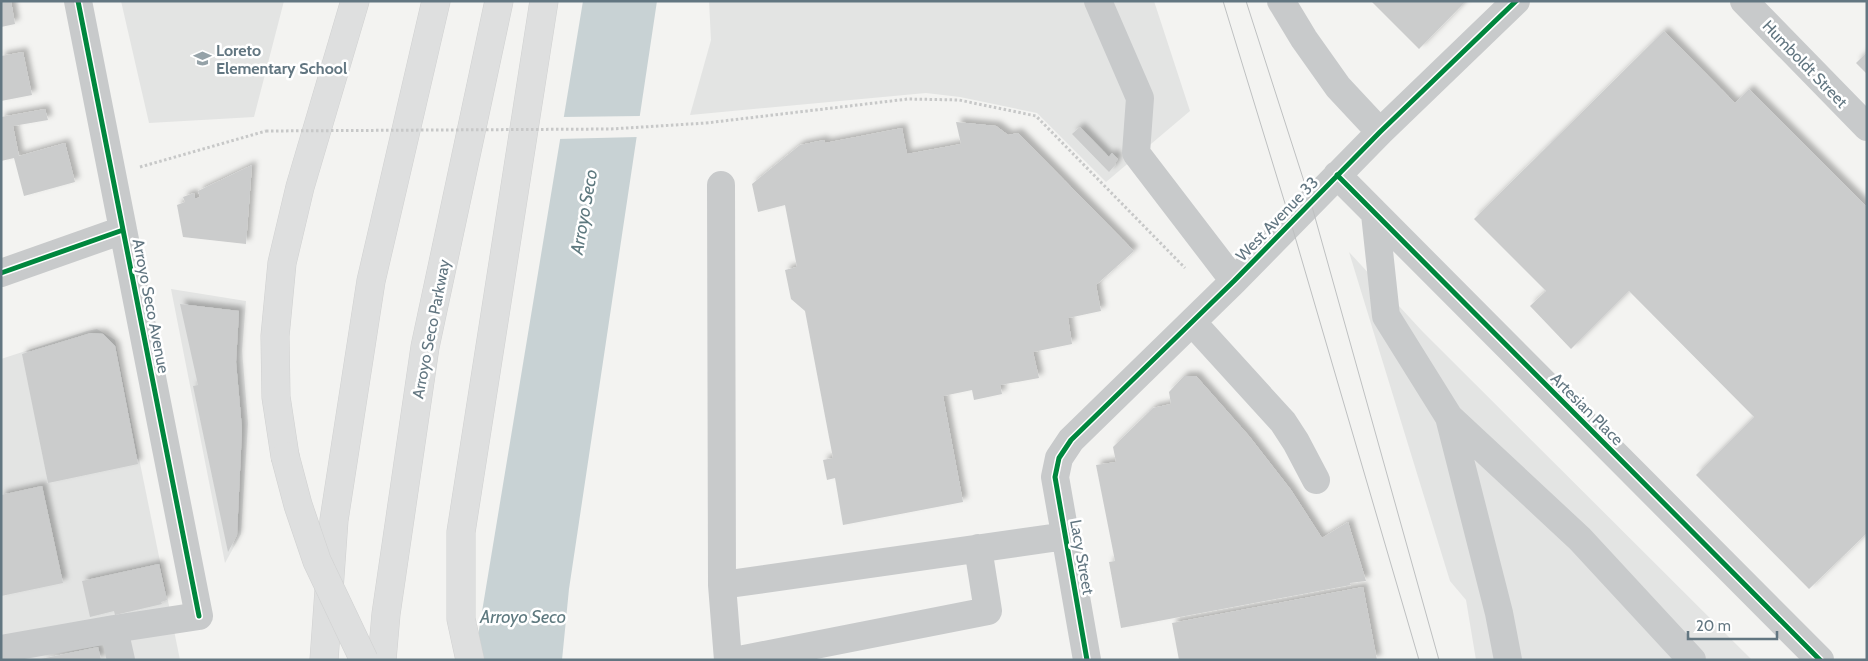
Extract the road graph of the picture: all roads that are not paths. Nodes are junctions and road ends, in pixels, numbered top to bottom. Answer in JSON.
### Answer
{"nodes":[{"id":1,"x":78,"y":1,"type":"edge"},
{"id":2,"x":355,"y":1,"type":"edge"},
{"id":3,"x":436,"y":1,"type":"edge"},
{"id":4,"x":499,"y":1,"type":"edge"},
{"id":5,"x":544,"y":1,"type":"edge"},
{"id":6,"x":1098,"y":1,"type":"edge"},
{"id":7,"x":1281,"y":1,"type":"edge"},
{"id":8,"x":1516,"y":1,"type":"edge"},
{"id":9,"x":1744,"y":1,"type":"edge"},
{"id":10,"x":1867,"y":127,"type":"edge"},
{"id":11,"x":1380,"y":132,"type":"junction"},
{"id":12,"x":1337,"y":175,"type":"junction"},
{"id":13,"x":721,"y":185,"type":"dead end"},
{"id":14,"x":1375,"y":214,"type":"junction"},
{"id":15,"x":123,"y":230,"type":"junction"},
{"id":16,"x":1,"y":273,"type":"edge"},
{"id":17,"x":1224,"y":290,"type":"junction"},
{"id":18,"x":1192,"y":322,"type":"junction"},
{"id":19,"x":1450,"y":417,"type":"junction"},
{"id":20,"x":1059,"y":458,"type":"joint"},
{"id":21,"x":1316,"y":480,"type":"dead end"},
{"id":22,"x":1066,"y":536,"type":"junction"},
{"id":23,"x":978,"y":548,"type":"junction"},
{"id":24,"x":722,"y":585,"type":"junction"},
{"id":25,"x":114,"y":629,"type":"junction"},
{"id":26,"x":1,"y":649,"type":"edge"},
{"id":27,"x":121,"y":660,"type":"edge"},
{"id":28,"x":324,"y":660,"type":"edge"},
{"id":29,"x":364,"y":660,"type":"edge"},
{"id":30,"x":382,"y":660,"type":"edge"},
{"id":31,"x":470,"y":660,"type":"edge"},
{"id":32,"x":728,"y":660,"type":"edge"},
{"id":33,"x":738,"y":660,"type":"edge"},
{"id":34,"x":1087,"y":660,"type":"edge"},
{"id":35,"x":1508,"y":660,"type":"edge"},
{"id":36,"x":1692,"y":660,"type":"edge"},
{"id":37,"x":1820,"y":660,"type":"edge"}],
"edges":[{"from":1,"to":15,"type":"street","name":"Arroyo Seco Avenue"},
{"from":2,"to":29,"type":"highway","bridge":true},
{"from":3,"to":28,"type":"highway"},
{"from":4,"to":30,"type":"highway","name":"Arroyo Seco Parkway"},
{"from":5,"to":31,"type":"highway"},
{"from":6,"to":17,"type":"street"},
{"from":7,"to":11,"type":"street"},
{"from":8,"to":11,"type":"street","name":"West Avenue 33"},
{"from":9,"to":10,"type":"street","name":"Humboldt Street"},
{"from":11,"to":12,"type":"street","name":"West Avenue 33"},
{"from":12,"to":14,"type":"street","name":"Artesian Place"},
{"from":12,"to":17,"type":"street","name":"West Avenue 33"},
{"from":13,"to":24,"type":"street"},
{"from":14,"to":19,"type":"street"},
{"from":14,"to":37,"type":"street","name":"Artesian Place"},
{"from":15,"to":16,"type":"street"},
{"from":15,"to":25,"type":"street","name":"Arroyo Seco Avenue"},
{"from":17,"to":18,"type":"street","name":"West Avenue 33"},
{"from":18,"to":20,"type":"street","name":"West Avenue 33"},
{"from":18,"to":21,"type":"street"},
{"from":19,"to":35,"type":"street"},
{"from":19,"to":36,"type":"street"},
{"from":20,"to":22,"type":"street","name":"Lacy Street"},
{"from":22,"to":23,"type":"street"},
{"from":22,"to":34,"type":"street","name":"Lacy Street"},
{"from":23,"to":24,"type":"street"},
{"from":23,"to":33,"type":"street"},
{"from":24,"to":32,"type":"street"},
{"from":25,"to":26,"type":"street"},
{"from":25,"to":27,"type":"street"}]}
